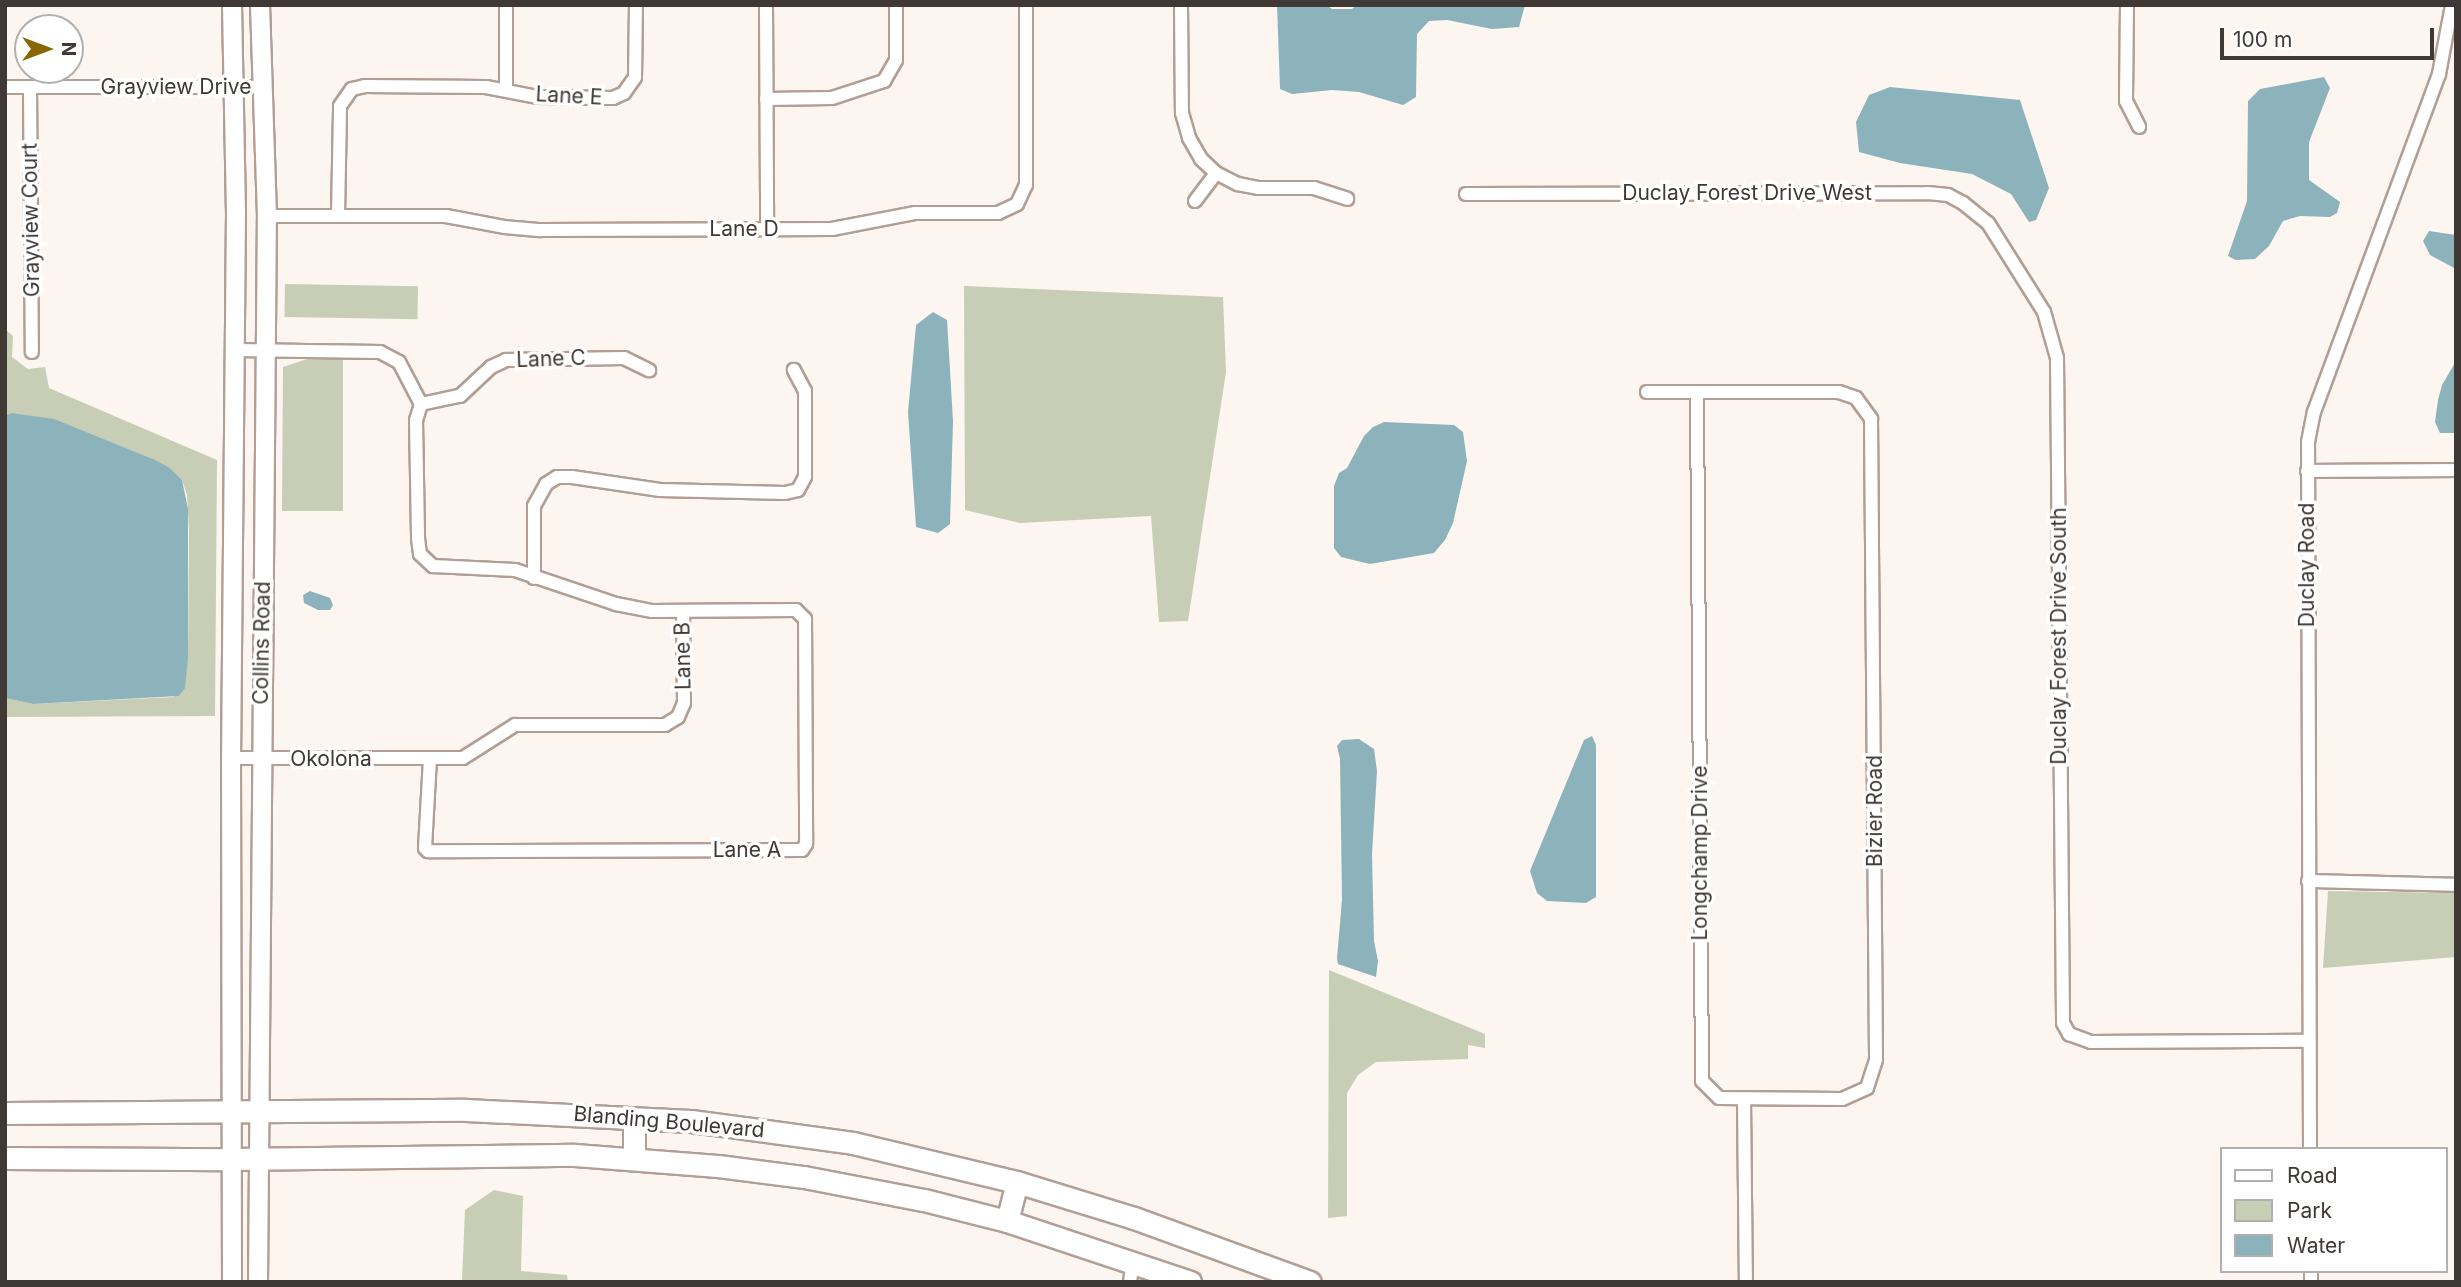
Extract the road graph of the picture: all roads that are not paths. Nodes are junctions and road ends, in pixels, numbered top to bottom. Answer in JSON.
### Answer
{"nodes":[{"id":1,"x":232,"y":5,"type":"edge"},
{"id":2,"x":260,"y":5,"type":"edge"},
{"id":3,"x":506,"y":5,"type":"edge"},
{"id":4,"x":636,"y":5,"type":"edge"},
{"id":5,"x":766,"y":5,"type":"edge"},
{"id":6,"x":896,"y":5,"type":"edge"},
{"id":7,"x":1026,"y":5,"type":"edge"},
{"id":8,"x":1181,"y":5,"type":"edge"},
{"id":9,"x":2127,"y":5,"type":"edge"},
{"id":10,"x":2452,"y":5,"type":"edge"},
{"id":11,"x":5,"y":87,"type":"edge"},
{"id":12,"x":30,"y":87,"type":"junction"},
{"id":13,"x":234,"y":87,"type":"junction"},
{"id":14,"x":263,"y":87,"type":"junction"},
{"id":15,"x":506,"y":89,"type":"junction"},
{"id":16,"x":766,"y":99,"type":"junction"},
{"id":17,"x":2139,"y":127,"type":"dead end"},
{"id":18,"x":1216,"y":173,"type":"junction"},
{"id":19,"x":1465,"y":194,"type":"dead end"},
{"id":20,"x":1347,"y":199,"type":"dead end"},
{"id":21,"x":1195,"y":201,"type":"dead end"},
{"id":22,"x":338,"y":215,"type":"junction"},
{"id":23,"x":267,"y":216,"type":"junction"},
{"id":24,"x":767,"y":229,"type":"junction"},
{"id":25,"x":2005,"y":250,"type":"joint"},
{"id":26,"x":235,"y":350,"type":"junction"},
{"id":27,"x":266,"y":350,"type":"junction"},
{"id":28,"x":32,"y":352,"type":"dead end"},
{"id":29,"x":649,"y":370,"type":"dead end"},
{"id":30,"x":794,"y":370,"type":"dead end"},
{"id":31,"x":1647,"y":392,"type":"dead end"},
{"id":32,"x":1697,"y":393,"type":"junction"},
{"id":33,"x":421,"y":404,"type":"junction"},
{"id":34,"x":2456,"y":470,"type":"edge"},
{"id":35,"x":2307,"y":471,"type":"junction"},
{"id":36,"x":534,"y":578,"type":"junction"},
{"id":37,"x":683,"y":612,"type":"junction"},
{"id":38,"x":231,"y":758,"type":"junction"},
{"id":39,"x":430,"y":758,"type":"junction"},
{"id":40,"x":261,"y":760,"type":"junction"},
{"id":41,"x":2308,"y":881,"type":"junction"},
{"id":42,"x":2456,"y":885,"type":"edge"},
{"id":43,"x":2309,"y":1041,"type":"junction"},
{"id":44,"x":1744,"y":1100,"type":"junction"},
{"id":45,"x":231,"y":1110,"type":"junction"},
{"id":46,"x":257,"y":1110,"type":"junction"},
{"id":47,"x":5,"y":1113,"type":"edge"},
{"id":48,"x":634,"y":1118,"type":"junction"},
{"id":49,"x":2310,"y":1147,"type":"edge"},
{"id":50,"x":5,"y":1158,"type":"edge"},
{"id":51,"x":634,"y":1158,"type":"junction"},
{"id":52,"x":231,"y":1159,"type":"junction"},
{"id":53,"x":257,"y":1159,"type":"junction"},
{"id":54,"x":1017,"y":1182,"type":"junction"},
{"id":55,"x":1007,"y":1221,"type":"junction"},
{"id":56,"x":1131,"y":1272,"type":"edge"},
{"id":57,"x":232,"y":1282,"type":"edge"},
{"id":58,"x":258,"y":1282,"type":"edge"},
{"id":59,"x":1190,"y":1282,"type":"edge"},
{"id":60,"x":1310,"y":1282,"type":"edge"},
{"id":61,"x":1746,"y":1282,"type":"edge"}],
"edges":[{"from":1,"to":13,"type":"main road","name":"Collins Road"},
{"from":2,"to":14,"type":"main road","name":"Collins Road"},
{"from":3,"to":15,"type":"street","name":"Lane E"},
{"from":4,"to":15,"type":"street","name":"Lane E"},
{"from":5,"to":16,"type":"street"},
{"from":6,"to":16,"type":"street"},
{"from":7,"to":24,"type":"street","name":"Lane D"},
{"from":8,"to":18,"type":"street"},
{"from":9,"to":17,"type":"street"},
{"from":10,"to":35,"type":"street","name":"Duclay Road"},
{"from":11,"to":12,"type":"street","name":"Grayview Drive"},
{"from":12,"to":13,"type":"street","name":"Grayview Drive"},
{"from":12,"to":28,"type":"street","name":"Grayview Court"},
{"from":13,"to":14,"type":"street","name":"Grayview Drive"},
{"from":13,"to":26,"type":"main road","name":"Collins Road"},
{"from":14,"to":23,"type":"main road","name":"Collins Road"},
{"from":15,"to":22,"type":"street"},
{"from":16,"to":24,"type":"street"},
{"from":18,"to":20,"type":"street"},
{"from":18,"to":21,"type":"street"},
{"from":19,"to":25,"type":"street","name":"Duclay Forest Drive West"},
{"from":22,"to":23,"type":"street","name":"Lane D"},
{"from":22,"to":24,"type":"street","name":"Lane D"},
{"from":23,"to":27,"type":"main road","name":"Collins Road"},
{"from":25,"to":43,"type":"street","name":"Duclay Forest Drive South"},
{"from":26,"to":27,"type":"street"},
{"from":26,"to":38,"type":"main road","name":"Collins Road"},
{"from":27,"to":33,"type":"street"},
{"from":27,"to":40,"type":"main road","name":"Collins Road"},
{"from":29,"to":33,"type":"street","name":"Lane C"},
{"from":30,"to":36,"type":"street"},
{"from":31,"to":32,"type":"street"},
{"from":32,"to":44,"type":"street","name":"Longchamp Drive"},
{"from":32,"to":44,"type":"street","name":"Bizier Road"},
{"from":33,"to":36,"type":"street","name":"Lane B"},
{"from":34,"to":35,"type":"street"},
{"from":35,"to":41,"type":"street","name":"Duclay Road"},
{"from":36,"to":37,"type":"street","name":"Lane B"},
{"from":37,"to":39,"type":"street","name":"Lane B"},
{"from":37,"to":39,"type":"street","name":"Lane A"},
{"from":38,"to":40,"type":"street","name":"Okolona"},
{"from":38,"to":45,"type":"main road","name":"Collins Road"},
{"from":39,"to":40,"type":"street","name":"Okolona"},
{"from":40,"to":46,"type":"main road","name":"Collins Road"},
{"from":41,"to":42,"type":"street"},
{"from":41,"to":43,"type":"street","name":"Duclay Road"},
{"from":43,"to":49,"type":"street","name":"Duclay Road"},
{"from":44,"to":61,"type":"street"},
{"from":45,"to":46,"type":"main road","name":"Blanding Boulevard"},
{"from":45,"to":47,"type":"main road","name":"Blanding Boulevard"},
{"from":45,"to":52,"type":"main road","name":"Collins Road"},
{"from":46,"to":48,"type":"main road","name":"Blanding Boulevard"},
{"from":46,"to":53,"type":"main road","name":"Collins Road"},
{"from":48,"to":51,"type":"main road"},
{"from":48,"to":54,"type":"main road","name":"Blanding Boulevard"},
{"from":50,"to":52,"type":"main road","name":"Blanding Boulevard"},
{"from":51,"to":53,"type":"main road","name":"Blanding Boulevard"},
{"from":51,"to":55,"type":"main road","name":"Blanding Boulevard"},
{"from":52,"to":53,"type":"main road","name":"Blanding Boulevard"},
{"from":52,"to":57,"type":"main road","name":"Collins Road"},
{"from":53,"to":58,"type":"main road","name":"Collins Road"},
{"from":54,"to":55,"type":"main road"},
{"from":54,"to":60,"type":"main road","name":"Blanding Boulevard"},
{"from":55,"to":56,"type":"main road","name":"Blanding Boulevard"},
{"from":56,"to":59,"type":"main road","name":"Blanding Boulevard"}]}
